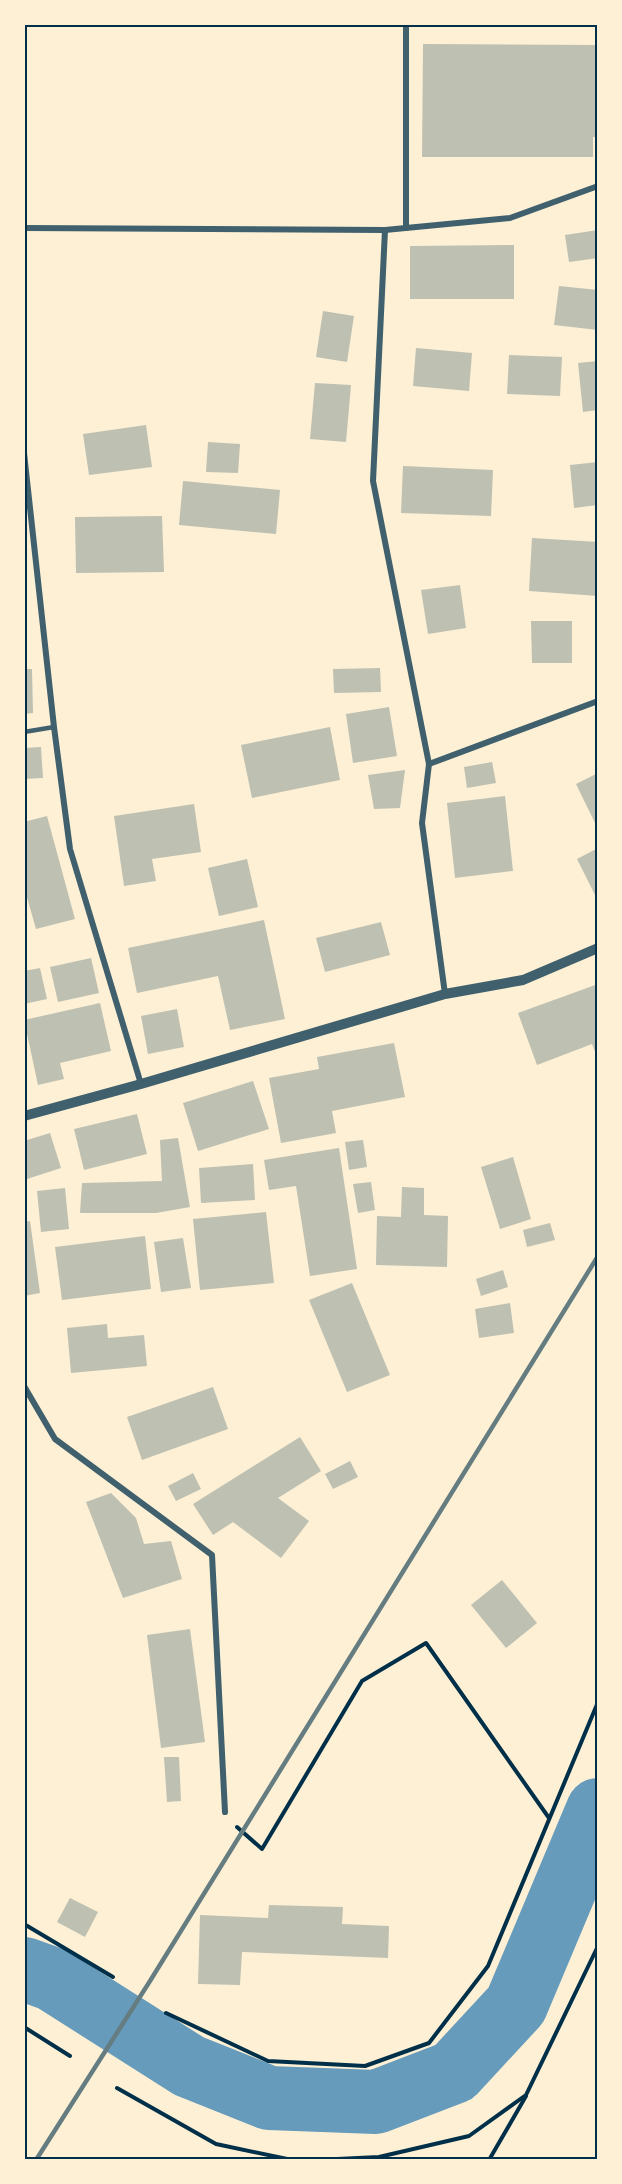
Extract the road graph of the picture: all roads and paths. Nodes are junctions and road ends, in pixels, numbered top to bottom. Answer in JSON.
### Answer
{"nodes":[{"id":1,"x":406,"y":24,"type":"edge"},
{"id":2,"x":598,"y":186,"type":"edge"},
{"id":3,"x":24,"y":228,"type":"edge"},
{"id":4,"x":406,"y":228,"type":"junction"},
{"id":5,"x":385,"y":230,"type":"junction"},
{"id":6,"x":24,"y":453,"type":"edge"},
{"id":7,"x":598,"y":701,"type":"edge"},
{"id":8,"x":54,"y":727,"type":"junction"},
{"id":9,"x":24,"y":732,"type":"edge"},
{"id":10,"x":429,"y":764,"type":"junction"},
{"id":11,"x":598,"y":948,"type":"edge"},
{"id":12,"x":445,"y":994,"type":"junction"},
{"id":13,"x":141,"y":1084,"type":"junction"},
{"id":14,"x":24,"y":1116,"type":"edge"},
{"id":15,"x":24,"y":1386,"type":"edge"},
{"id":16,"x":598,"y":1702,"type":"edge"},
{"id":17,"x":225,"y":1812,"type":"joint"},
{"id":18,"x":549,"y":1818,"type":"junction"},
{"id":19,"x":24,"y":1924,"type":"edge"},
{"id":20,"x":598,"y":1946,"type":"edge"},
{"id":21,"x":113,"y":1977,"type":"dead end"},
{"id":22,"x":166,"y":2013,"type":"dead end"},
{"id":23,"x":24,"y":2027,"type":"edge"},
{"id":24,"x":69,"y":2056,"type":"dead end"},
{"id":25,"x":117,"y":2088,"type":"dead end"},
{"id":26,"x":526,"y":2095,"type":"junction"},
{"id":27,"x":292,"y":2160,"type":"edge"},
{"id":28,"x":316,"y":2160,"type":"edge"},
{"id":29,"x":489,"y":2160,"type":"edge"}],
"edges":[{"from":1,"to":4,"type":"street"},
{"from":2,"to":4,"type":"street"},
{"from":3,"to":5,"type":"street"},
{"from":4,"to":5,"type":"street"},
{"from":5,"to":10,"type":"street"},
{"from":6,"to":8,"type":"street"},
{"from":7,"to":10,"type":"street"},
{"from":8,"to":9,"type":"lane"},
{"from":8,"to":13,"type":"street"},
{"from":10,"to":12,"type":"street"},
{"from":11,"to":12,"type":"street"},
{"from":12,"to":13,"type":"street"},
{"from":13,"to":14,"type":"street"},
{"from":15,"to":17,"type":"street"},
{"from":16,"to":18,"type":"path"},
{"from":17,"to":18,"type":"path"},
{"from":18,"to":22,"type":"path"},
{"from":19,"to":21,"type":"path"},
{"from":20,"to":26,"type":"path"},
{"from":23,"to":24,"type":"path"},
{"from":25,"to":27,"type":"path"},
{"from":26,"to":28,"type":"path"},
{"from":26,"to":29,"type":"path"}]}
